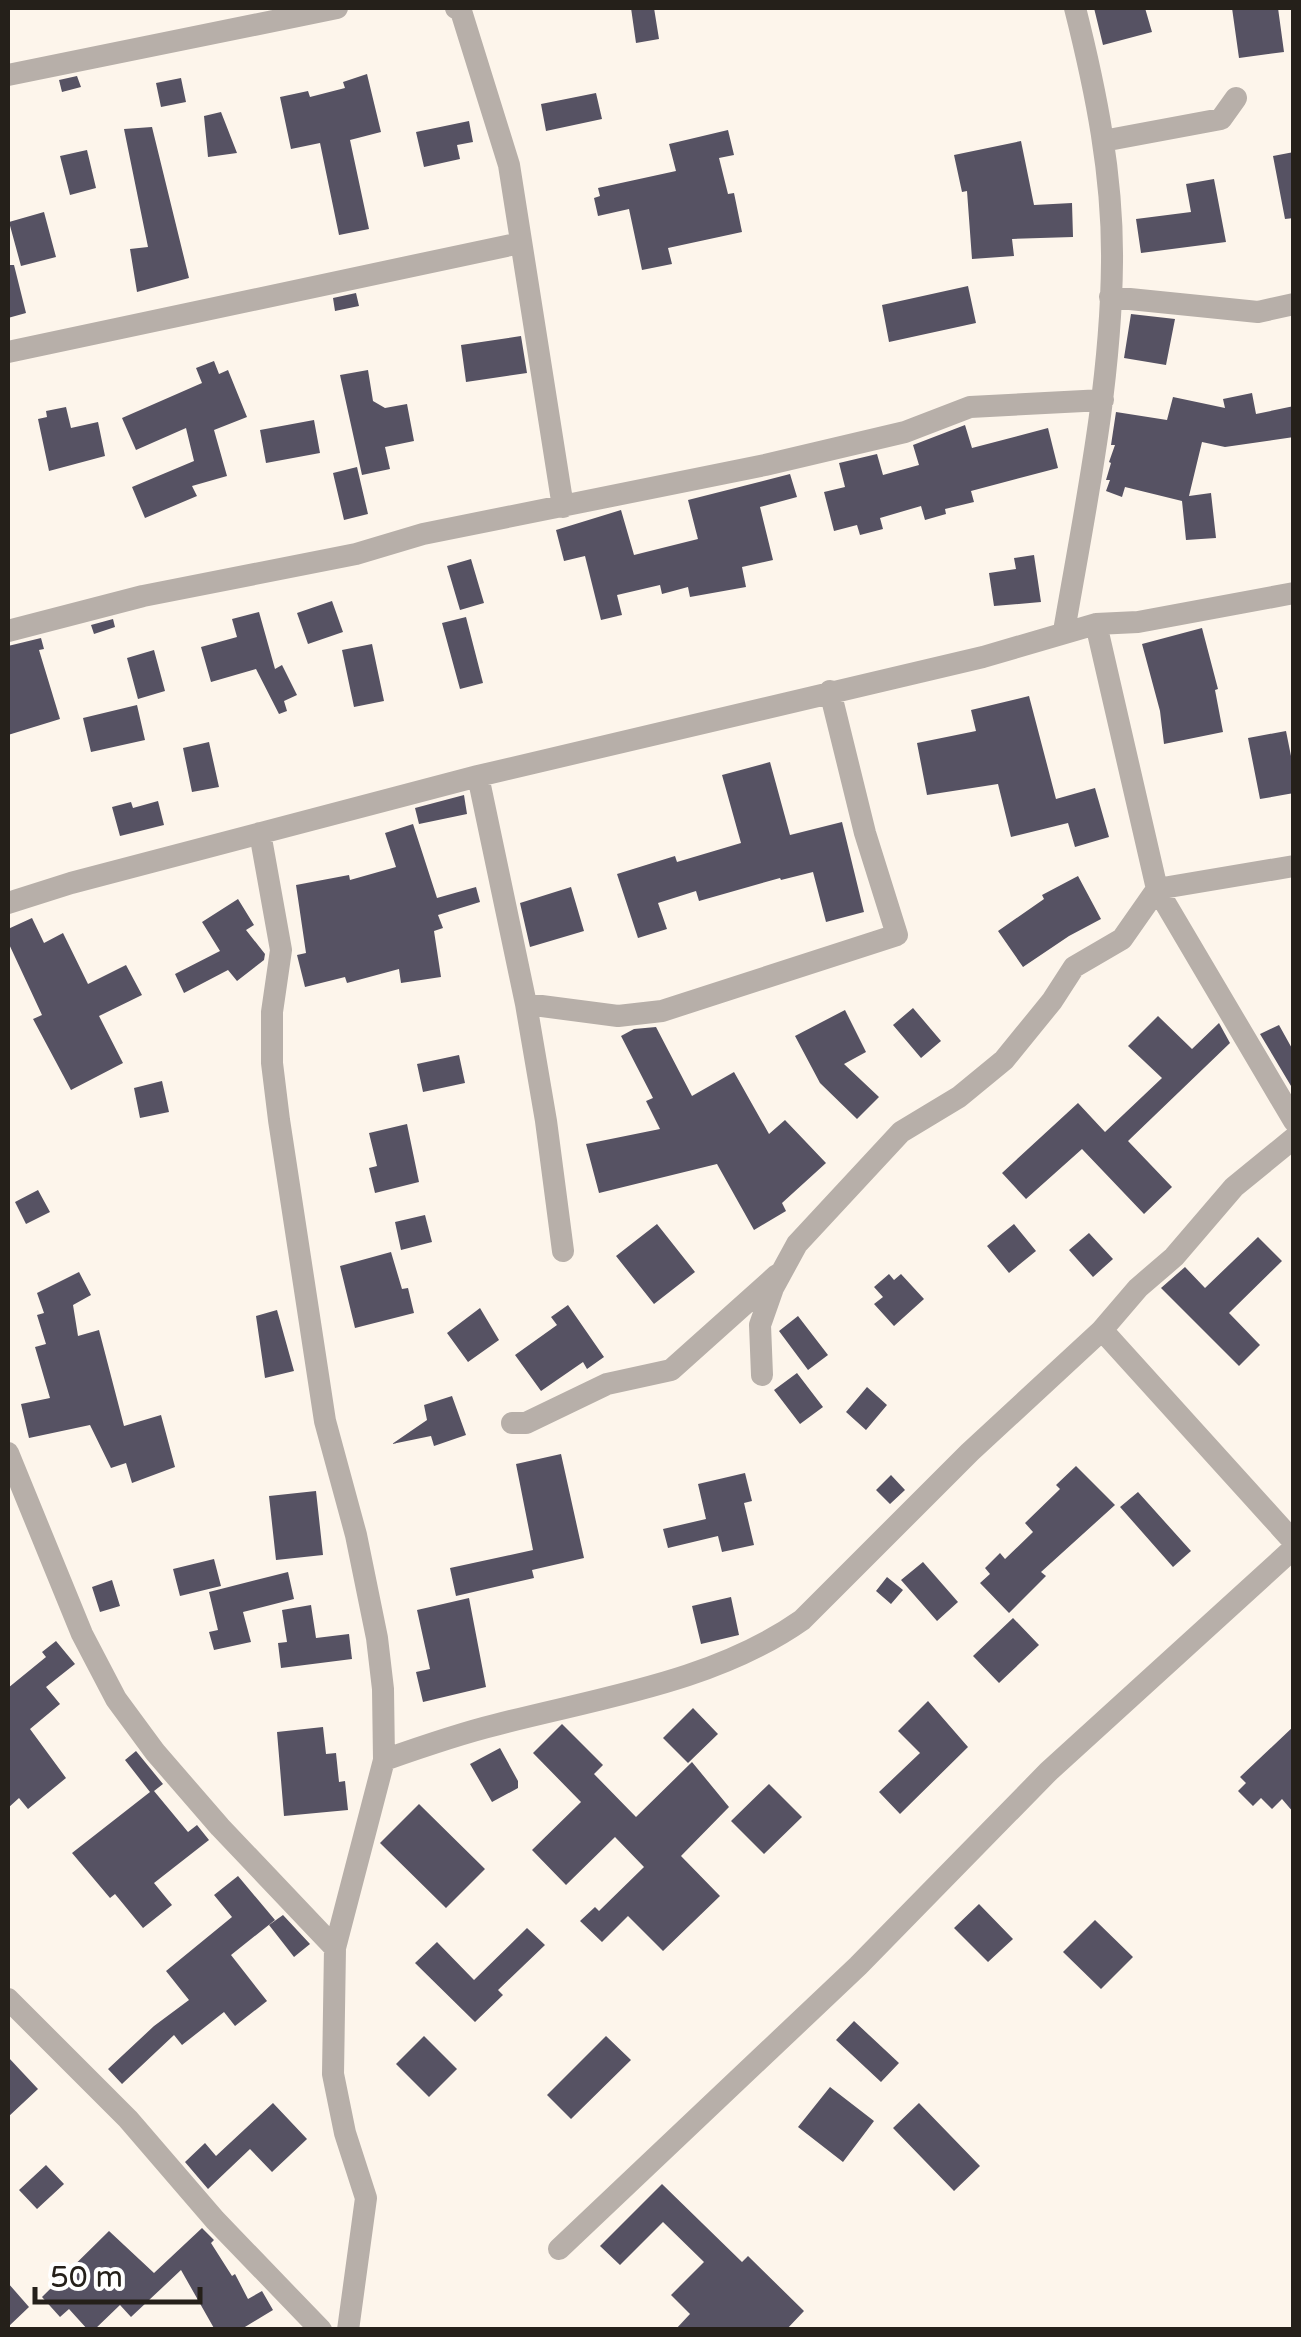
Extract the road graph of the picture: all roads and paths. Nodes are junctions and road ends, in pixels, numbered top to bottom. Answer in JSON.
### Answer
{"nodes":[{"id":1,"x":337,"y":8,"type":"edge"},
{"id":2,"x":456,"y":8,"type":"edge"},
{"id":3,"x":1075,"y":8,"type":"edge"},
{"id":4,"x":253,"y":16,"type":"edge"},
{"id":5,"x":8,"y":76,"type":"edge"},
{"id":6,"x":1236,"y":98,"type":"dead end"},
{"id":7,"x":1102,"y":142,"type":"junction"},
{"id":8,"x":520,"y":243,"type":"junction"},
{"id":9,"x":1110,"y":297,"type":"junction"},
{"id":10,"x":1294,"y":304,"type":"edge"},
{"id":11,"x":8,"y":352,"type":"edge"},
{"id":12,"x":1103,"y":400,"type":"junction"},
{"id":13,"x":563,"y":507,"type":"junction"},
{"id":14,"x":1294,"y":593,"type":"edge"},
{"id":15,"x":1096,"y":624,"type":"junction"},
{"id":16,"x":8,"y":631,"type":"edge"},
{"id":17,"x":1064,"y":631,"type":"junction"},
{"id":18,"x":830,"y":691,"type":"junction"},
{"id":19,"x":478,"y":776,"type":"junction"},
{"id":20,"x":260,"y":833,"type":"junction"},
{"id":21,"x":1294,"y":866,"type":"edge"},
{"id":22,"x":1157,"y":889,"type":"junction"},
{"id":23,"x":8,"y":903,"type":"edge"},
{"id":24,"x":526,"y":1004,"type":"junction"},
{"id":25,"x":1294,"y":1121,"type":"edge"},
{"id":26,"x":1294,"y":1138,"type":"edge"},
{"id":27,"x":563,"y":1251,"type":"dead end"},
{"id":28,"x":783,"y":1270,"type":"junction"},
{"id":29,"x":1102,"y":1330,"type":"junction"},
{"id":30,"x":762,"y":1375,"type":"dead end"},
{"id":31,"x":512,"y":1423,"type":"dead end"},
{"id":32,"x":8,"y":1453,"type":"edge"},
{"id":33,"x":13,"y":1487,"type":"edge"},
{"id":34,"x":1294,"y":1546,"type":"edge"},
{"id":35,"x":384,"y":1760,"type":"junction"},
{"id":36,"x":334,"y":1948,"type":"junction"},
{"id":37,"x":8,"y":1999,"type":"edge"},
{"id":38,"x":559,"y":2249,"type":"dead end"},
{"id":39,"x":321,"y":2330,"type":"edge"},
{"id":40,"x":348,"y":2330,"type":"edge"}],
"edges":[{"from":1,"to":4,"type":"street"},
{"from":2,"to":8,"type":"street"},
{"from":3,"to":7,"type":"street"},
{"from":4,"to":5,"type":"street"},
{"from":6,"to":7,"type":"street"},
{"from":7,"to":9,"type":"street"},
{"from":8,"to":11,"type":"street"},
{"from":8,"to":13,"type":"street"},
{"from":9,"to":10,"type":"street"},
{"from":9,"to":12,"type":"street"},
{"from":12,"to":13,"type":"street"},
{"from":12,"to":17,"type":"street"},
{"from":13,"to":16,"type":"street"},
{"from":14,"to":15,"type":"street"},
{"from":15,"to":17,"type":"street"},
{"from":15,"to":22,"type":"street"},
{"from":17,"to":18,"type":"street"},
{"from":18,"to":19,"type":"street"},
{"from":18,"to":24,"type":"street"},
{"from":19,"to":20,"type":"street"},
{"from":19,"to":24,"type":"street"},
{"from":20,"to":23,"type":"street"},
{"from":20,"to":35,"type":"street"},
{"from":21,"to":22,"type":"street"},
{"from":22,"to":25,"type":"street"},
{"from":22,"to":28,"type":"street"},
{"from":24,"to":27,"type":"street"},
{"from":26,"to":29,"type":"street"},
{"from":28,"to":30,"type":"street"},
{"from":28,"to":31,"type":"street"},
{"from":29,"to":34,"type":"street"},
{"from":29,"to":35,"type":"street"},
{"from":32,"to":33,"type":"street"},
{"from":33,"to":36,"type":"street"},
{"from":34,"to":38,"type":"street"},
{"from":35,"to":36,"type":"street"},
{"from":36,"to":40,"type":"street"},
{"from":37,"to":39,"type":"street"}]}
